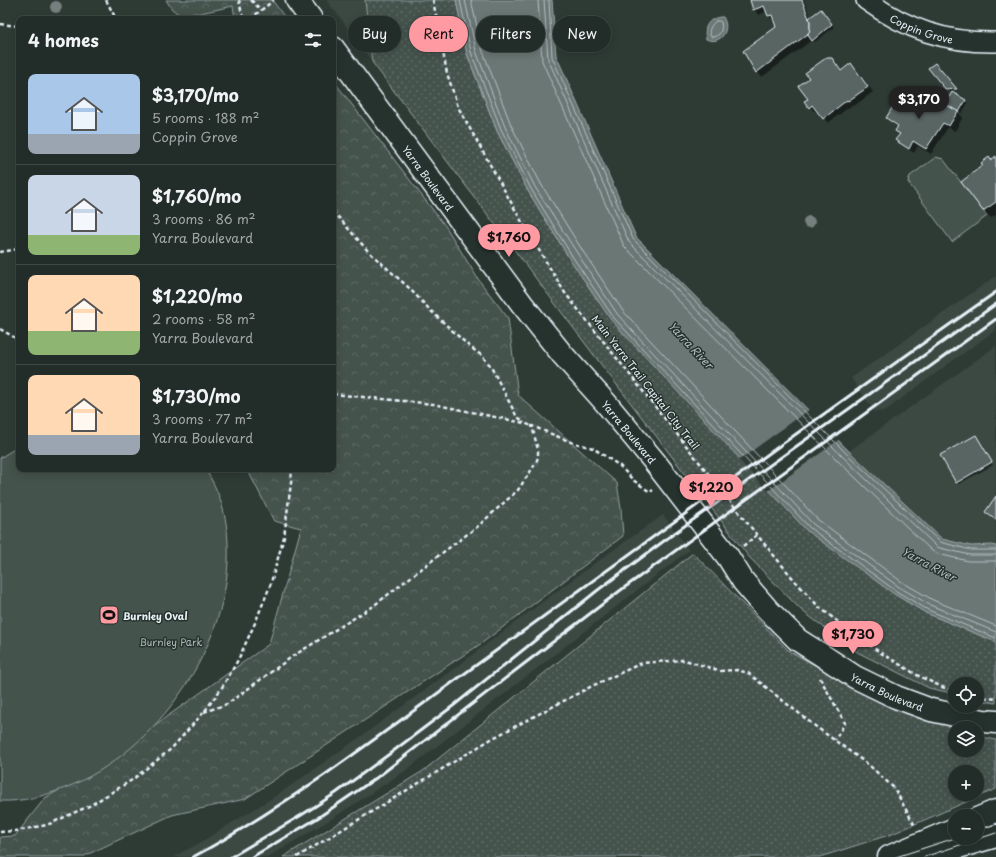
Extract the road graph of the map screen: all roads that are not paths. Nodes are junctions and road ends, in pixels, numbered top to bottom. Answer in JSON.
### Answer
{"nodes":[{"id":1,"x":297,"y":0,"type":"edge"},
{"id":2,"x":866,"y":0,"type":"edge"},
{"id":3,"x":309,"y":16,"type":"edge"},
{"id":4,"x":996,"y":42,"type":"edge"},
{"id":5,"x":336,"y":52,"type":"edge"},
{"id":6,"x":996,"y":722,"type":"edge"},
{"id":7,"x":996,"y":811,"type":"edge"},
{"id":8,"x":984,"y":816,"type":"edge"},
{"id":9,"x":948,"y":834,"type":"edge"},
{"id":10,"x":996,"y":836,"type":"edge"},
{"id":11,"x":924,"y":850,"type":"edge"},
{"id":12,"x":889,"y":857,"type":"edge"}],
"edges":[{"from":1,"to":3,"type":"main road"},
{"from":2,"to":4,"type":"street","name":"Coppin Grove"},
{"from":5,"to":6,"type":"main road","name":"Yarra Boulevard"},
{"from":7,"to":8,"type":"main road"},
{"from":9,"to":11,"type":"main road"},
{"from":10,"to":11,"type":"main road"},
{"from":11,"to":12,"type":"main road"}]}
